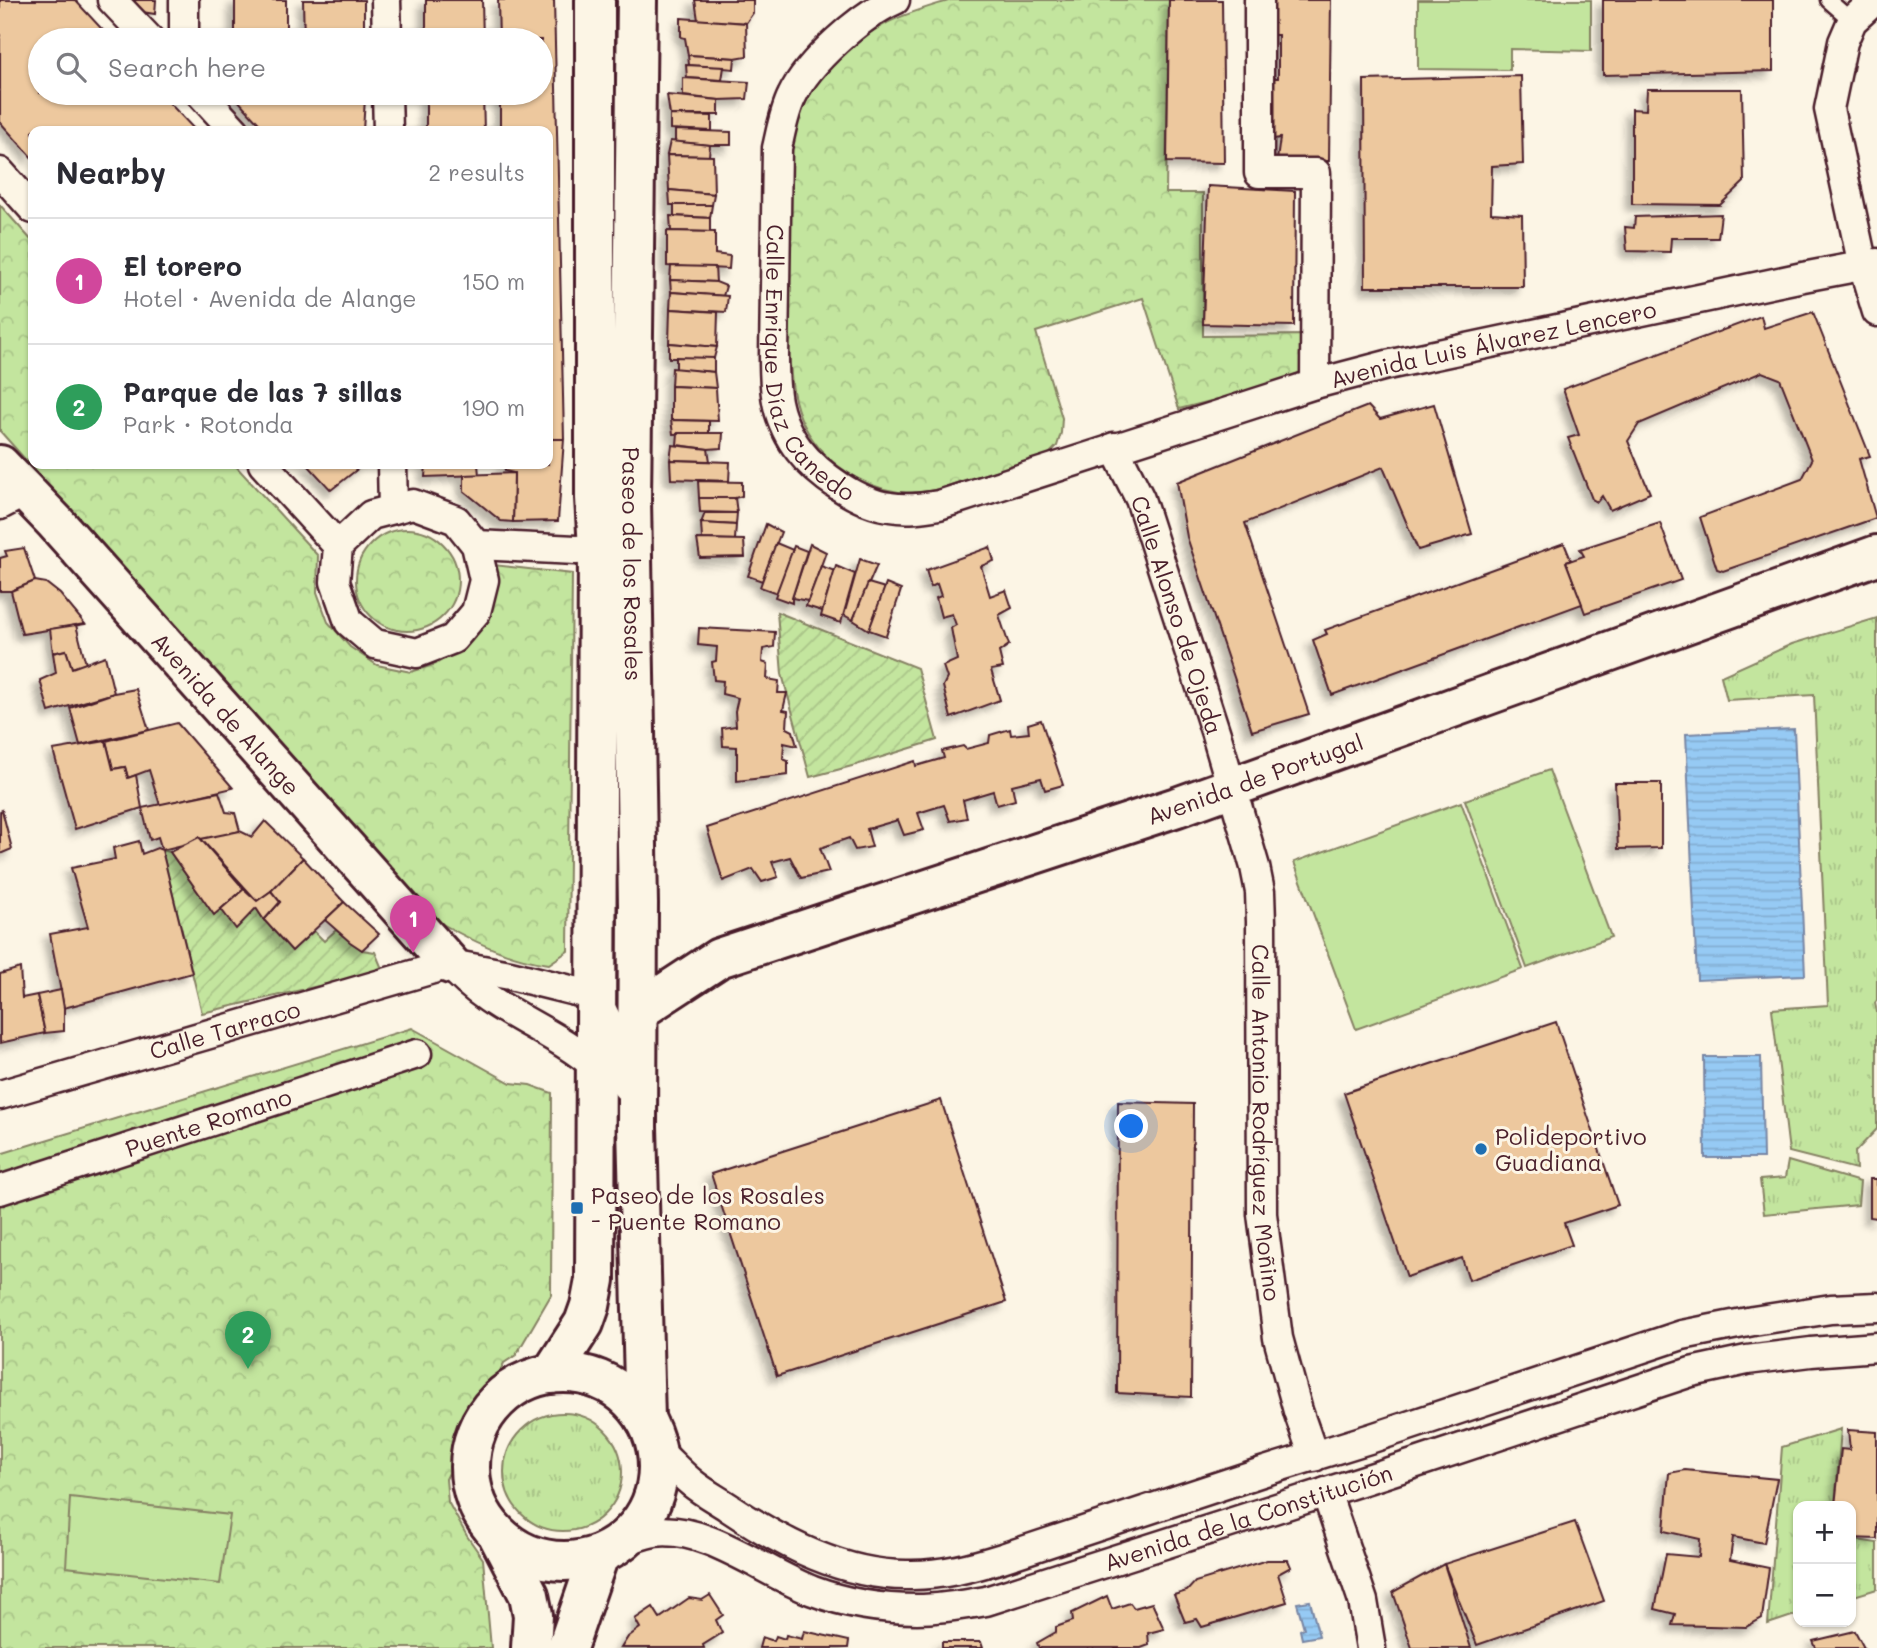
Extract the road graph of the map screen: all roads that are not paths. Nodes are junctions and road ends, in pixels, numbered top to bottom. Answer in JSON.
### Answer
{"nodes":[{"id":1,"x":112,"y":0,"type":"edge"},
{"id":2,"x":184,"y":0,"type":"edge"},
{"id":3,"x":386,"y":0,"type":"edge"},
{"id":4,"x":595,"y":0,"type":"edge"},
{"id":5,"x":637,"y":0,"type":"edge"},
{"id":6,"x":895,"y":0,"type":"edge"},
{"id":7,"x":1259,"y":0,"type":"edge"},
{"id":8,"x":1828,"y":0,"type":"edge"},
{"id":9,"x":1875,"y":0,"type":"edge"},
{"id":10,"x":1852,"y":21,"type":"junction"},
{"id":11,"x":139,"y":28,"type":"edge"},
{"id":12,"x":184,"y":28,"type":"edge"},
{"id":13,"x":387,"y":28,"type":"edge"},
{"id":14,"x":211,"y":105,"type":"edge"},
{"id":15,"x":387,"y":105,"type":"edge"},
{"id":16,"x":230,"y":126,"type":"edge"},
{"id":17,"x":388,"y":126,"type":"edge"},
{"id":18,"x":0,"y":172,"type":"edge"},
{"id":19,"x":28,"y":203,"type":"edge"},
{"id":20,"x":1870,"y":265,"type":"edge"},
{"id":21,"x":1877,"y":312,"type":"edge"},
{"id":22,"x":1315,"y":384,"type":"junction"},
{"id":23,"x":1114,"y":447,"type":"junction"},
{"id":24,"x":268,"y":469,"type":"edge"},
{"id":25,"x":392,"y":469,"type":"edge"},
{"id":26,"x":8,"y":487,"type":"edge"},
{"id":27,"x":393,"y":509,"type":"junction"},
{"id":28,"x":476,"y":545,"type":"junction"},
{"id":29,"x":338,"y":546,"type":"junction"},
{"id":30,"x":598,"y":549,"type":"junction"},
{"id":31,"x":1877,"y":555,"type":"edge"},
{"id":32,"x":1232,"y":787,"type":"junction"},
{"id":33,"x":450,"y":964,"type":"junction"},
{"id":34,"x":595,"y":996,"type":"junction"},
{"id":35,"x":638,"y":1011,"type":"junction"},
{"id":36,"x":417,"y":1054,"type":"dead end"},
{"id":37,"x":595,"y":1066,"type":"junction"},
{"id":38,"x":0,"y":1095,"type":"edge"},
{"id":39,"x":637,"y":1127,"type":"junction"},
{"id":40,"x":0,"y":1191,"type":"edge"},
{"id":41,"x":1877,"y":1307,"type":"edge"},
{"id":42,"x":1877,"y":1347,"type":"edge"},
{"id":43,"x":551,"y":1374,"type":"junction"},
{"id":44,"x":651,"y":1434,"type":"junction"},
{"id":45,"x":1314,"y":1457,"type":"junction"},
{"id":46,"x":1326,"y":1492,"type":"junction"},
{"id":47,"x":498,"y":1535,"type":"junction"},
{"id":48,"x":612,"y":1548,"type":"junction"},
{"id":49,"x":531,"y":1648,"type":"edge"},
{"id":50,"x":567,"y":1648,"type":"edge"},
{"id":51,"x":1371,"y":1648,"type":"edge"}],
"edges":[{"from":1,"to":11,"type":"street"},
{"from":2,"to":12,"type":"street"},
{"from":3,"to":13,"type":"street"},
{"from":4,"to":30,"type":"main road","name":"Paseo de los Rosales"},
{"from":5,"to":35,"type":"main road","name":"Paseo de los Rosales"},
{"from":6,"to":23,"type":"street","name":"Calle Enrique Díaz Canedo"},
{"from":7,"to":22,"type":"street"},
{"from":8,"to":10,"type":"lane"},
{"from":9,"to":10,"type":"street"},
{"from":10,"to":20,"type":"street"},
{"from":14,"to":16,"type":"street"},
{"from":15,"to":17,"type":"street"},
{"from":18,"to":19,"type":"street"},
{"from":20,"to":21,"type":"street"},
{"from":20,"to":22,"type":"street","name":"Avenida Luis Álvarez Lencero"},
{"from":22,"to":23,"type":"street","name":"Avenida Luis Álvarez Lencero"},
{"from":23,"to":32,"type":"street","name":"Calle Alonso de Ojeda"},
{"from":24,"to":29,"type":"street"},
{"from":25,"to":27,"type":"street"},
{"from":26,"to":33,"type":"main road","name":"Avenida de Alange"},
{"from":27,"to":28,"type":"street"},
{"from":27,"to":29,"type":"street"},
{"from":28,"to":29,"type":"street"},
{"from":28,"to":30,"type":"street"},
{"from":30,"to":34,"type":"main road","name":"Paseo de los Rosales"},
{"from":31,"to":32,"type":"main road","name":"Avenida de Portugal"},
{"from":32,"to":35,"type":"main road","name":"Avenida de Portugal"},
{"from":32,"to":45,"type":"street","name":"Calle Antonio Rodríguez Moñino"},
{"from":33,"to":34,"type":"street"},
{"from":33,"to":37,"type":"street"},
{"from":33,"to":38,"type":"street","name":"Calle Tarraco"},
{"from":34,"to":37,"type":"main road","name":"Paseo de los Rosales"},
{"from":34,"to":39,"type":"street","name":"Paseo de los Rosales"},
{"from":35,"to":39,"type":"main road","name":"Paseo de los Rosales"},
{"from":36,"to":40,"type":"street","name":"Puente Romano"},
{"from":37,"to":43,"type":"main road","name":"Paseo de los Rosales"},
{"from":39,"to":44,"type":"main road","name":"Paseo de los Rosales"},
{"from":41,"to":45,"type":"street","name":"Avenida de la Constitución"},
{"from":42,"to":46,"type":"street","name":"Avenida de la Constitución"},
{"from":43,"to":44,"type":"main road"},
{"from":43,"to":47,"type":"main road"},
{"from":44,"to":45,"type":"street","name":"Avenida de la Constitución"},
{"from":44,"to":48,"type":"main road"},
{"from":46,"to":48,"type":"street","name":"Avenida de la Constitución"},
{"from":46,"to":51,"type":"street"},
{"from":47,"to":48,"type":"main road"},
{"from":47,"to":49,"type":"main road"},
{"from":48,"to":50,"type":"main road"}]}
